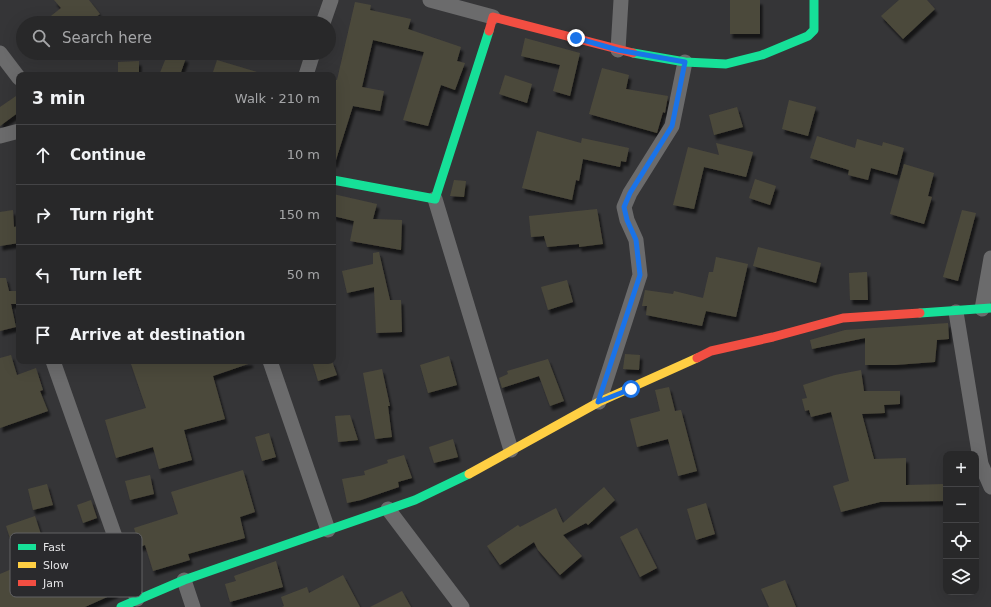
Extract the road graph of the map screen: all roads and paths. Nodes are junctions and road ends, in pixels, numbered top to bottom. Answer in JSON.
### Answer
{"nodes":[{"id":1,"x":331,"y":0,"type":"edge"},
{"id":2,"x":430,"y":0,"type":"edge"},
{"id":3,"x":621,"y":0,"type":"edge"},
{"id":4,"x":814,"y":0,"type":"edge"},
{"id":5,"x":325,"y":16,"type":"edge"},
{"id":6,"x":493,"y":17,"type":"junction"},
{"id":7,"x":618,"y":50,"type":"junction"},
{"id":8,"x":0,"y":53,"type":"edge"},
{"id":9,"x":311,"y":60,"type":"edge"},
{"id":10,"x":685,"y":62,"type":"junction"},
{"id":11,"x":307,"y":72,"type":"edge"},
{"id":12,"x":16,"y":74,"type":"edge"},
{"id":13,"x":16,"y":132,"type":"edge"},
{"id":14,"x":0,"y":136,"type":"edge"},
{"id":15,"x":336,"y":181,"type":"edge"},
{"id":16,"x":435,"y":199,"type":"junction"},
{"id":17,"x":991,"y":258,"type":"edge"},
{"id":18,"x":986,"y":309,"type":"edge"},
{"id":19,"x":956,"y":312,"type":"junction"},
{"id":20,"x":54,"y":364,"type":"edge"},
{"id":21,"x":271,"y":364,"type":"edge"},
{"id":22,"x":598,"y":402,"type":"junction"},
{"id":23,"x":511,"y":450,"type":"junction"},
{"id":24,"x":991,"y":487,"type":"edge"},
{"id":25,"x":388,"y":509,"type":"junction"},
{"id":26,"x":328,"y":530,"type":"junction"},
{"id":27,"x":114,"y":533,"type":"edge"},
{"id":28,"x":184,"y":580,"type":"junction"},
{"id":29,"x":142,"y":597,"type":"edge"},
{"id":30,"x":142,"y":597,"type":"edge"},
{"id":31,"x":137,"y":599,"type":"joint"},
{"id":32,"x":121,"y":607,"type":"edge"},
{"id":33,"x":193,"y":607,"type":"edge"},
{"id":34,"x":462,"y":607,"type":"edge"}],
"edges":[{"from":1,"to":5,"type":"street"},
{"from":2,"to":6,"type":"street"},
{"from":3,"to":7,"type":"street"},
{"from":4,"to":10,"type":"street"},
{"from":6,"to":7,"type":"street"},
{"from":6,"to":16,"type":"street"},
{"from":7,"to":10,"type":"street"},
{"from":8,"to":12,"type":"street"},
{"from":9,"to":11,"type":"street"},
{"from":10,"to":22,"type":"street"},
{"from":13,"to":14,"type":"street"},
{"from":15,"to":16,"type":"street"},
{"from":16,"to":23,"type":"street"},
{"from":17,"to":18,"type":"street"},
{"from":18,"to":19,"type":"street"},
{"from":19,"to":22,"type":"street"},
{"from":19,"to":24,"type":"street"},
{"from":20,"to":27,"type":"street"},
{"from":21,"to":26,"type":"street"},
{"from":22,"to":23,"type":"street"},
{"from":23,"to":25,"type":"street"},
{"from":25,"to":26,"type":"street"},
{"from":25,"to":34,"type":"street"},
{"from":26,"to":28,"type":"street"},
{"from":28,"to":30,"type":"street"},
{"from":28,"to":33,"type":"street"},
{"from":29,"to":31,"type":"street"},
{"from":31,"to":32,"type":"street"}]}
